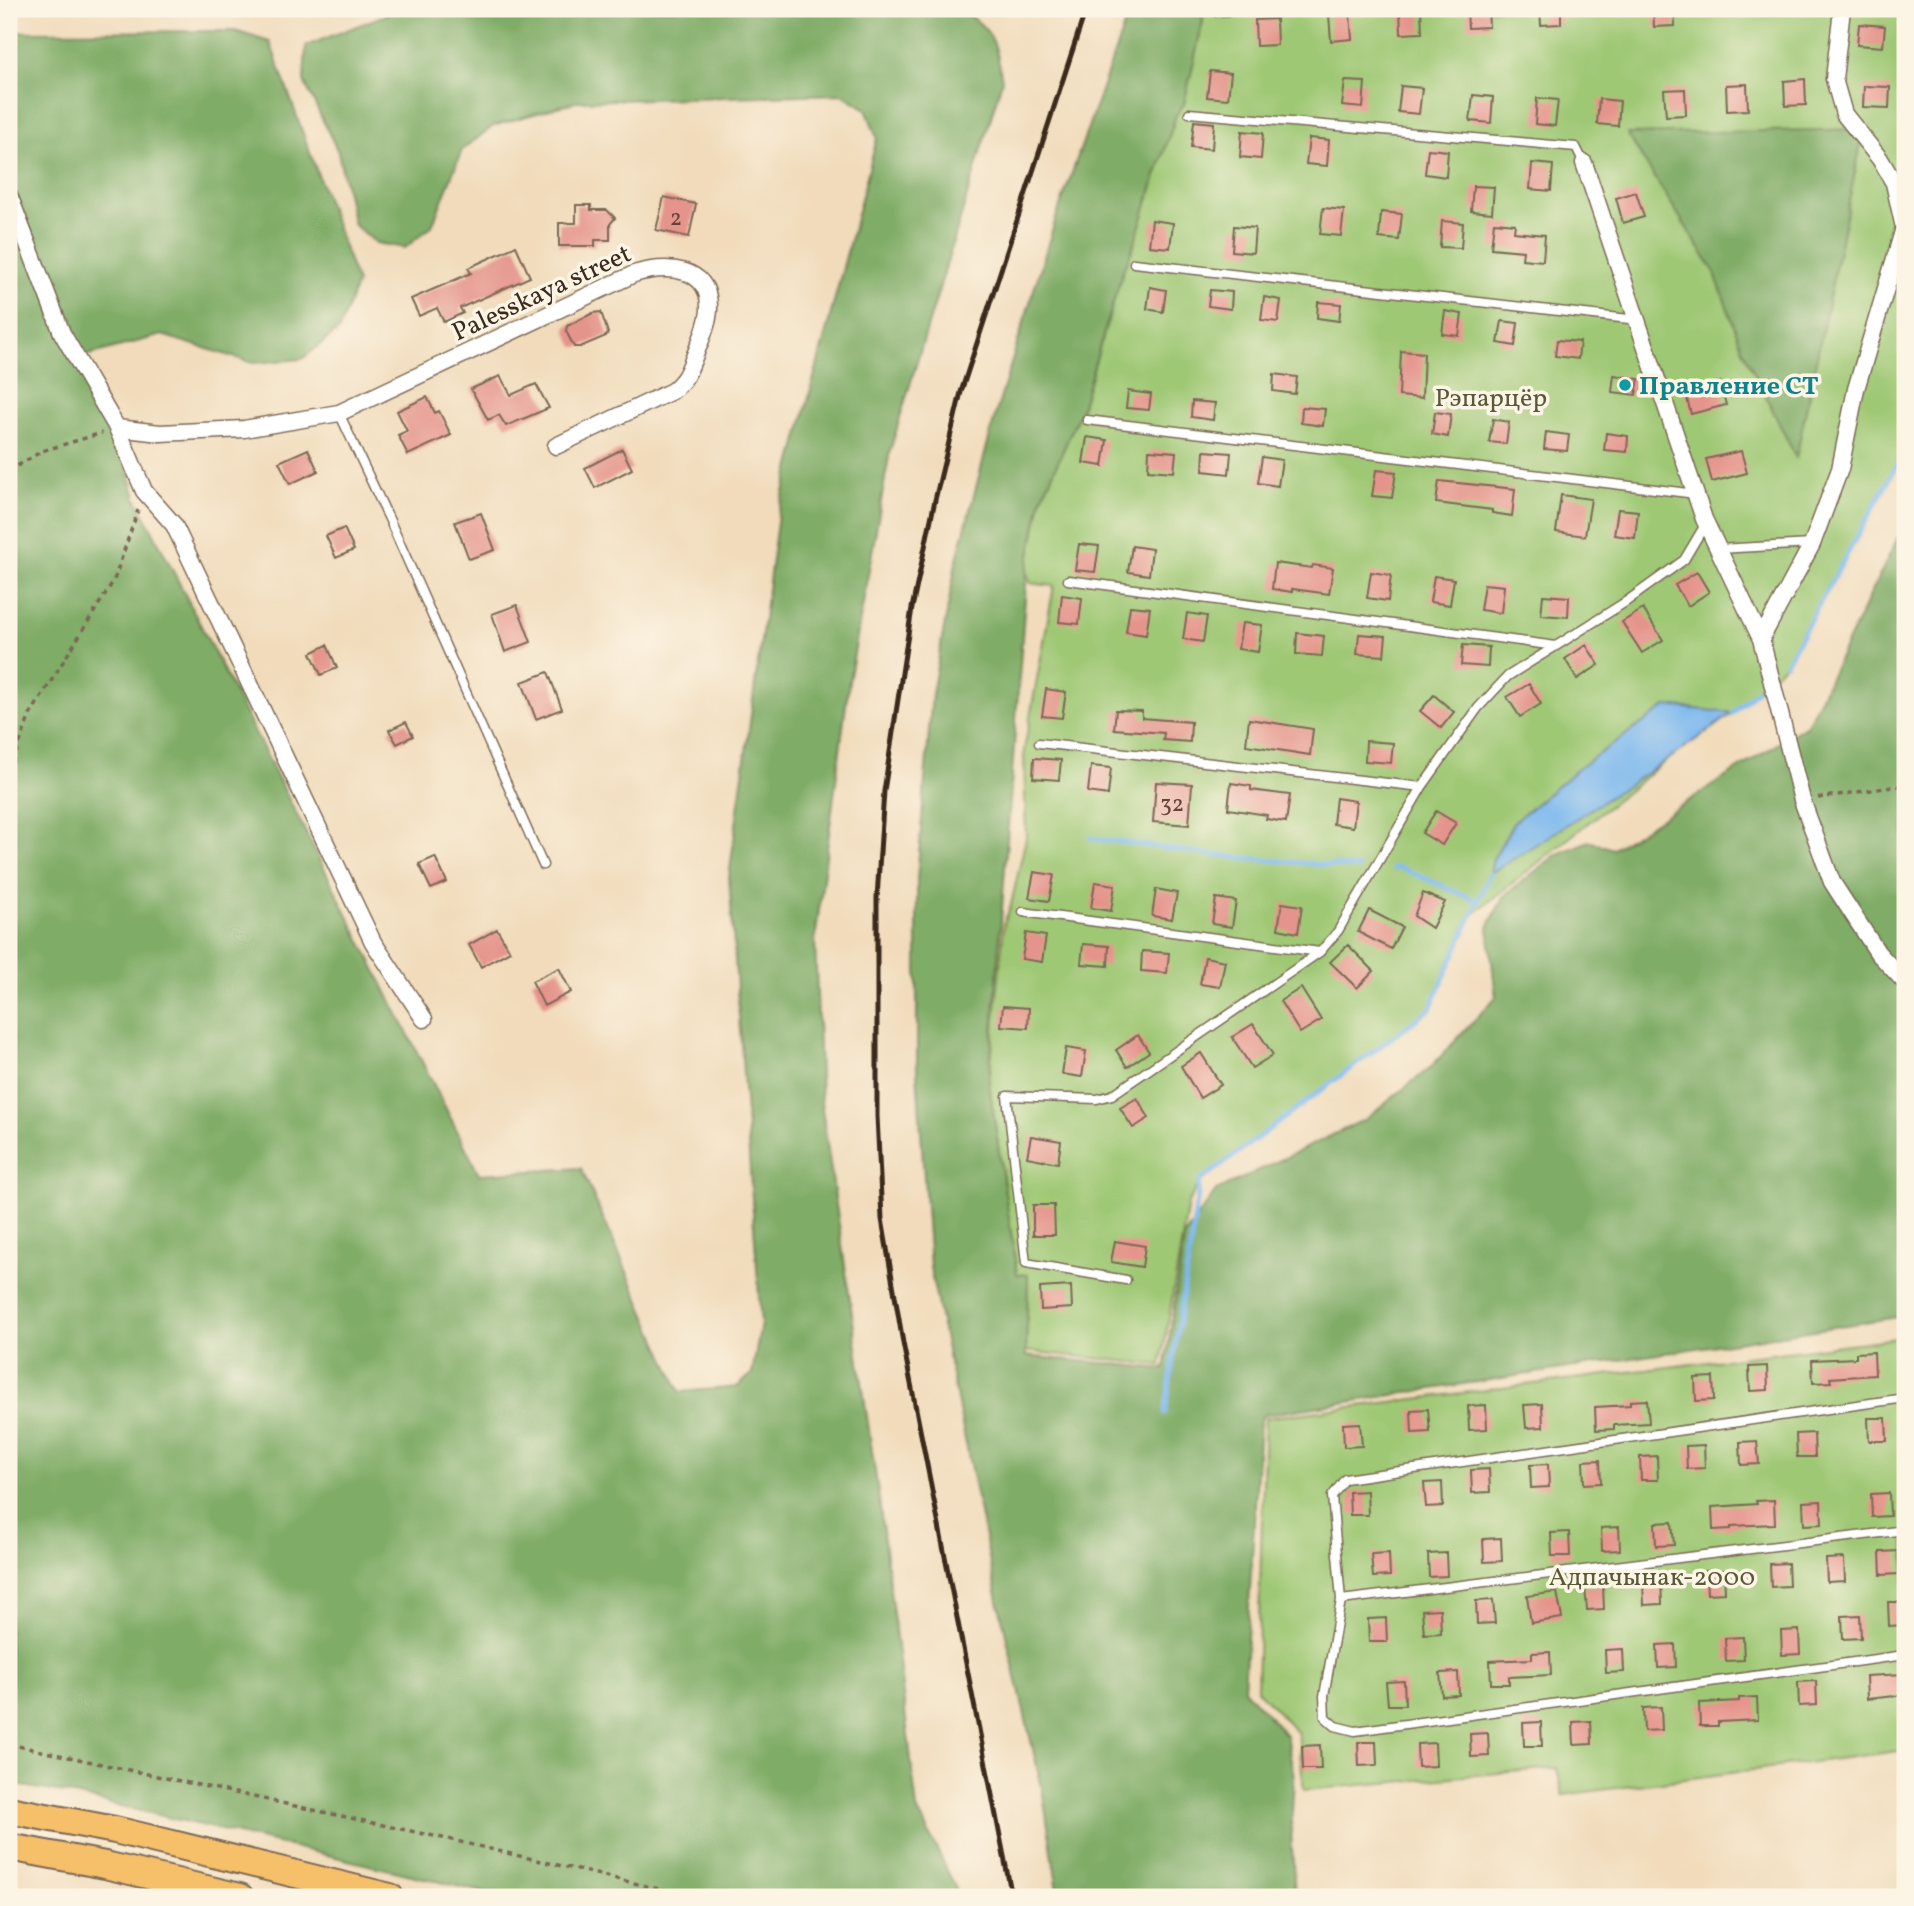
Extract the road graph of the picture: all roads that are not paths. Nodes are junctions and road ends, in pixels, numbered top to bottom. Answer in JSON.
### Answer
{"nodes":[{"id":1,"x":1255,"y":9,"type":"edge"},
{"id":2,"x":1842,"y":9,"type":"edge"},
{"id":3,"x":1216,"y":12,"type":"dead end"},
{"id":4,"x":1189,"y":113,"type":"dead end"},
{"id":5,"x":1584,"y":163,"type":"joint"},
{"id":6,"x":9,"y":195,"type":"edge"},
{"id":7,"x":1134,"y":263,"type":"dead end"},
{"id":8,"x":1638,"y":320,"type":"junction"},
{"id":9,"x":339,"y":414,"type":"junction"},
{"id":10,"x":1087,"y":420,"type":"dead end"},
{"id":11,"x":117,"y":428,"type":"junction"},
{"id":12,"x":556,"y":446,"type":"dead end"},
{"id":13,"x":1696,"y":494,"type":"junction"},
{"id":14,"x":1706,"y":523,"type":"junction"},
{"id":15,"x":1812,"y":544,"type":"junction"},
{"id":16,"x":1718,"y":549,"type":"junction"},
{"id":17,"x":1068,"y":580,"type":"dead end"},
{"id":18,"x":1761,"y":639,"type":"junction"},
{"id":19,"x":1556,"y":646,"type":"junction"},
{"id":20,"x":1039,"y":743,"type":"dead end"},
{"id":21,"x":1422,"y":787,"type":"junction"},
{"id":22,"x":544,"y":865,"type":"dead end"},
{"id":23,"x":1023,"y":912,"type":"dead end"},
{"id":24,"x":1320,"y":952,"type":"junction"},
{"id":25,"x":1905,"y":982,"type":"edge"},
{"id":26,"x":424,"y":1019,"type":"dead end"},
{"id":27,"x":1126,"y":1280,"type":"dead end"},
{"id":28,"x":1905,"y":1398,"type":"edge"},
{"id":29,"x":1905,"y":1530,"type":"edge"},
{"id":30,"x":1341,"y":1600,"type":"junction"},
{"id":31,"x":1905,"y":1656,"type":"edge"},
{"id":32,"x":9,"y":1810,"type":"edge"},
{"id":33,"x":9,"y":1847,"type":"edge"},
{"id":34,"x":240,"y":1897,"type":"edge"},
{"id":35,"x":390,"y":1897,"type":"edge"}],
"edges":[{"from":1,"to":3,"type":"lane"},
{"from":2,"to":15,"type":"street"},
{"from":4,"to":5,"type":"lane"},
{"from":5,"to":8,"type":"street"},
{"from":6,"to":11,"type":"street"},
{"from":7,"to":8,"type":"lane"},
{"from":8,"to":13,"type":"street"},
{"from":9,"to":11,"type":"street","name":"Palesskaya street"},
{"from":9,"to":12,"type":"street","name":"Palesskaya street"},
{"from":9,"to":22,"type":"lane"},
{"from":10,"to":13,"type":"lane"},
{"from":11,"to":26,"type":"street"},
{"from":13,"to":14,"type":"street"},
{"from":14,"to":16,"type":"street"},
{"from":14,"to":19,"type":"lane"},
{"from":15,"to":16,"type":"lane"},
{"from":15,"to":18,"type":"street"},
{"from":16,"to":18,"type":"street"},
{"from":17,"to":19,"type":"lane"},
{"from":18,"to":25,"type":"street"},
{"from":19,"to":21,"type":"lane"},
{"from":20,"to":21,"type":"lane"},
{"from":21,"to":24,"type":"lane"},
{"from":23,"to":24,"type":"lane"},
{"from":24,"to":27,"type":"lane"},
{"from":28,"to":30,"type":"lane"},
{"from":29,"to":30,"type":"lane"},
{"from":30,"to":31,"type":"lane"},
{"from":32,"to":35,"type":"highway"},
{"from":33,"to":34,"type":"highway"}]}
